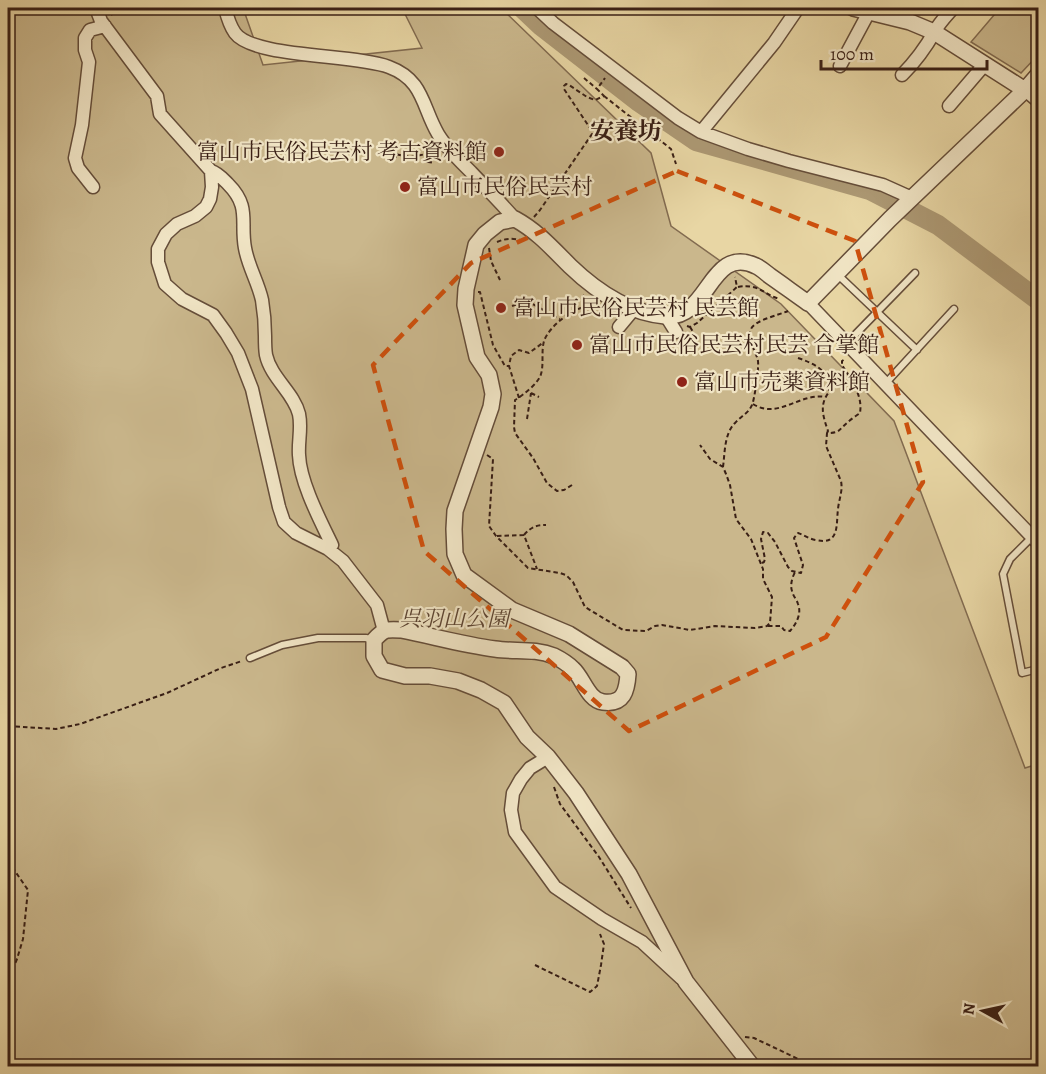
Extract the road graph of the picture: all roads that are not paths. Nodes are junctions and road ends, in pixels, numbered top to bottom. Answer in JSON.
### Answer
{"nodes":[{"id":1,"x":96,"y":8,"type":"edge"},
{"id":2,"x":225,"y":8,"type":"edge"},
{"id":3,"x":537,"y":8,"type":"edge"},
{"id":4,"x":798,"y":8,"type":"edge"},
{"id":5,"x":853,"y":8,"type":"edge"},
{"id":6,"x":953,"y":8,"type":"edge"},
{"id":7,"x":869,"y":12,"type":"junction"},
{"id":8,"x":103,"y":23,"type":"junction"},
{"id":9,"x":934,"y":32,"type":"junction"},
{"id":10,"x":985,"y":64,"type":"junction"},
{"id":11,"x":840,"y":66,"type":"dead end"},
{"id":12,"x":902,"y":75,"type":"dead end"},
{"id":13,"x":1038,"y":75,"type":"edge"},
{"id":14,"x":1025,"y":90,"type":"junction"},
{"id":15,"x":1038,"y":101,"type":"edge"},
{"id":16,"x":949,"y":106,"type":"dead end"},
{"id":17,"x":701,"y":132,"type":"junction"},
{"id":18,"x":211,"y":171,"type":"junction"},
{"id":19,"x":93,"y":187,"type":"dead end"},
{"id":20,"x":912,"y":198,"type":"junction"},
{"id":21,"x":521,"y":222,"type":"junction"},
{"id":22,"x":837,"y":273,"type":"junction"},
{"id":23,"x":915,"y":273,"type":"dead end"},
{"id":24,"x":803,"y":299,"type":"junction"},
{"id":25,"x":634,"y":309,"type":"junction"},
{"id":26,"x":954,"y":309,"type":"dead end"},
{"id":27,"x":877,"y":312,"type":"junction"},
{"id":28,"x":666,"y":316,"type":"junction"},
{"id":29,"x":619,"y":327,"type":"dead end"},
{"id":30,"x":676,"y":332,"type":"dead end"},
{"id":31,"x":850,"y":347,"type":"junction"},
{"id":32,"x":917,"y":350,"type":"junction"},
{"id":33,"x":885,"y":384,"type":"junction"},
{"id":34,"x":1036,"y":537,"type":"edge"},
{"id":35,"x":328,"y":549,"type":"junction"},
{"id":36,"x":379,"y":635,"type":"junction"},
{"id":37,"x":250,"y":658,"type":"road end"},
{"id":38,"x":1038,"y":669,"type":"edge"},
{"id":39,"x":548,"y":757,"type":"junction"},
{"id":40,"x":686,"y":982,"type":"junction"},
{"id":41,"x":752,"y":1066,"type":"edge"}],
"edges":[{"from":1,"to":8,"type":"street"},
{"from":2,"to":21,"type":"street"},
{"from":3,"to":17,"type":"street"},
{"from":4,"to":17,"type":"street"},
{"from":5,"to":7,"type":"street"},
{"from":6,"to":9,"type":"street"},
{"from":7,"to":9,"type":"street"},
{"from":7,"to":11,"type":"street"},
{"from":8,"to":18,"type":"street"},
{"from":8,"to":19,"type":"street"},
{"from":9,"to":10,"type":"street"},
{"from":9,"to":12,"type":"street"},
{"from":10,"to":14,"type":"street"},
{"from":10,"to":16,"type":"street"},
{"from":13,"to":14,"type":"street"},
{"from":14,"to":15,"type":"street"},
{"from":14,"to":20,"type":"street"},
{"from":17,"to":20,"type":"street"},
{"from":18,"to":35,"type":"street"},
{"from":18,"to":35,"type":"street"},
{"from":20,"to":22,"type":"street"},
{"from":21,"to":25,"type":"street"},
{"from":21,"to":36,"type":"street"},
{"from":22,"to":24,"type":"street"},
{"from":22,"to":27,"type":"lane"},
{"from":23,"to":27,"type":"lane"},
{"from":24,"to":28,"type":"street"},
{"from":24,"to":31,"type":"street"},
{"from":25,"to":28,"type":"street"},
{"from":25,"to":29,"type":"street"},
{"from":26,"to":32,"type":"lane"},
{"from":27,"to":31,"type":"lane"},
{"from":27,"to":32,"type":"lane"},
{"from":28,"to":30,"type":"street"},
{"from":31,"to":33,"type":"street"},
{"from":32,"to":33,"type":"lane"},
{"from":33,"to":34,"type":"street"},
{"from":34,"to":38,"type":"lane"},
{"from":35,"to":36,"type":"street"},
{"from":36,"to":37,"type":"lane"},
{"from":36,"to":39,"type":"street"},
{"from":39,"to":40,"type":"street"},
{"from":39,"to":40,"type":"street"},
{"from":40,"to":41,"type":"street"}]}
